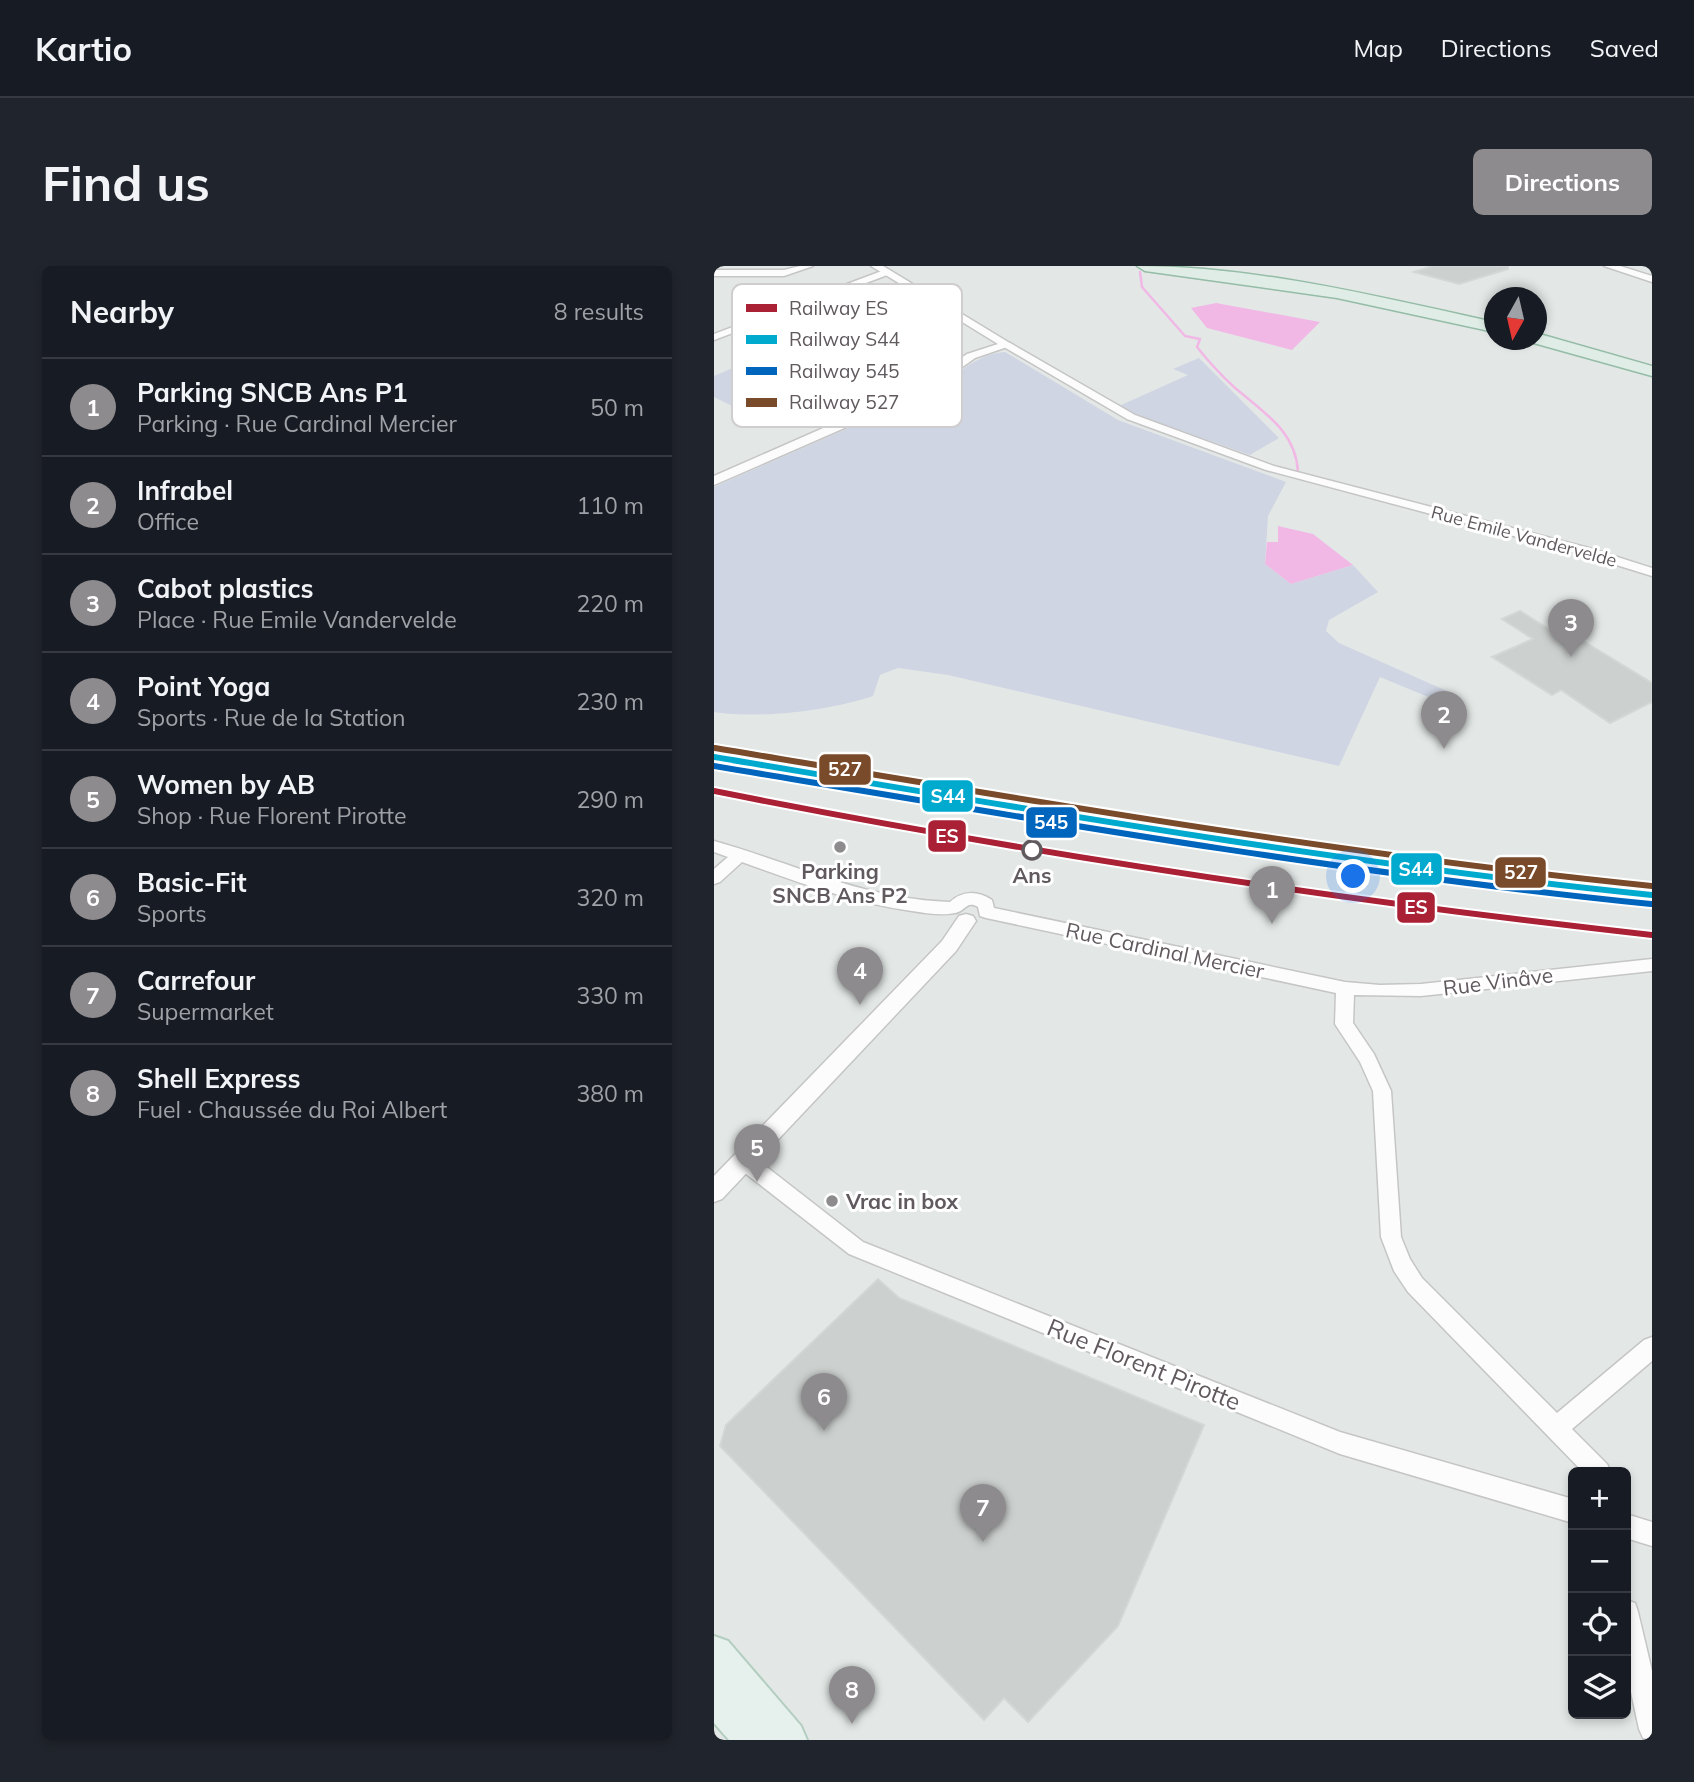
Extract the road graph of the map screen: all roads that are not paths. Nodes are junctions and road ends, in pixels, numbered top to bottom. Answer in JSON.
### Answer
{"nodes":[{"id":1,"x":809,"y":266,"type":"edge"},
{"id":2,"x":876,"y":266,"type":"edge"},
{"id":3,"x":1145,"y":266,"type":"edge"},
{"id":4,"x":1238,"y":266,"type":"edge"},
{"id":5,"x":1609,"y":266,"type":"edge"},
{"id":6,"x":887,"y":272,"type":"junction"},
{"id":7,"x":714,"y":273,"type":"edge"},
{"id":8,"x":1652,"y":279,"type":"edge"},
{"id":9,"x":855,"y":284,"type":"edge"},
{"id":10,"x":907,"y":284,"type":"edge"},
{"id":11,"x":1484,"y":312,"type":"edge"},
{"id":12,"x":962,"y":317,"type":"edge"},
{"id":13,"x":1484,"y":325,"type":"edge"},
{"id":14,"x":1547,"y":327,"type":"edge"},
{"id":15,"x":732,"y":330,"type":"edge"},
{"id":16,"x":714,"y":337,"type":"edge"},
{"id":17,"x":1547,"y":341,"type":"edge"},
{"id":18,"x":1560,"y":344,"type":"junction"},
{"id":19,"x":1007,"y":345,"type":"junction"},
{"id":20,"x":1652,"y":356,"type":"edge"},
{"id":21,"x":962,"y":362,"type":"edge"},
{"id":22,"x":1652,"y":371,"type":"edge"},
{"id":23,"x":1652,"y":379,"type":"edge"},
{"id":24,"x":837,"y":427,"type":"edge"},
{"id":25,"x":714,"y":481,"type":"edge"},
{"id":26,"x":1652,"y":572,"type":"edge"},
{"id":27,"x":714,"y":846,"type":"edge"},
{"id":28,"x":740,"y":855,"type":"junction"},
{"id":29,"x":714,"y":878,"type":"edge"},
{"id":30,"x":969,"y":914,"type":"junction"},
{"id":31,"x":1652,"y":965,"type":"edge"},
{"id":32,"x":1345,"y":988,"type":"junction"},
{"id":33,"x":743,"y":1160,"type":"junction"},
{"id":34,"x":714,"y":1192,"type":"edge"},
{"id":35,"x":1652,"y":1347,"type":"edge"},
{"id":36,"x":1557,"y":1427,"type":"junction"},
{"id":37,"x":1594,"y":1467,"type":"edge"},
{"id":38,"x":1568,"y":1510,"type":"edge"},
{"id":39,"x":1631,"y":1528,"type":"edge"},
{"id":40,"x":1652,"y":1534,"type":"edge"},
{"id":41,"x":1631,"y":1634,"type":"edge"},
{"id":42,"x":714,"y":1655,"type":"edge"},
{"id":43,"x":714,"y":1693,"type":"edge"},
{"id":44,"x":1652,"y":1729,"type":"edge"},
{"id":45,"x":755,"y":1740,"type":"edge"},
{"id":46,"x":787,"y":1740,"type":"edge"}],
"edges":[{"from":1,"to":7,"type":"street"},
{"from":2,"to":6,"type":"street"},
{"from":3,"to":13,"type":"highway"},
{"from":4,"to":11,"type":"highway"},
{"from":5,"to":8,"type":"street"},
{"from":6,"to":9,"type":"street"},
{"from":6,"to":10,"type":"street"},
{"from":12,"to":19,"type":"street"},
{"from":14,"to":20,"type":"highway"},
{"from":15,"to":16,"type":"street"},
{"from":17,"to":18,"type":"highway"},
{"from":18,"to":22,"type":"highway"},
{"from":18,"to":23,"type":"highway"},
{"from":19,"to":21,"type":"street"},
{"from":19,"to":26,"type":"street","name":"Rue Emile Vandervelde"},
{"from":24,"to":25,"type":"street"},
{"from":27,"to":28,"type":"street","name":"Rue Cardinal Mercier"},
{"from":28,"to":29,"type":"street"},
{"from":28,"to":30,"type":"street","name":"Rue Cardinal Mercier"},
{"from":30,"to":32,"type":"street","name":"Rue Cardinal Mercier"},
{"from":30,"to":33,"type":"street"},
{"from":31,"to":32,"type":"street","name":"Rue Vinâve"},
{"from":32,"to":36,"type":"street"},
{"from":33,"to":34,"type":"street"},
{"from":33,"to":38,"type":"street","name":"Rue Florent Pirotte"},
{"from":35,"to":36,"type":"street"},
{"from":36,"to":37,"type":"street"},
{"from":39,"to":40,"type":"street"},
{"from":41,"to":44,"type":"street"},
{"from":42,"to":46,"type":"main road"},
{"from":43,"to":45,"type":"main road"}]}
